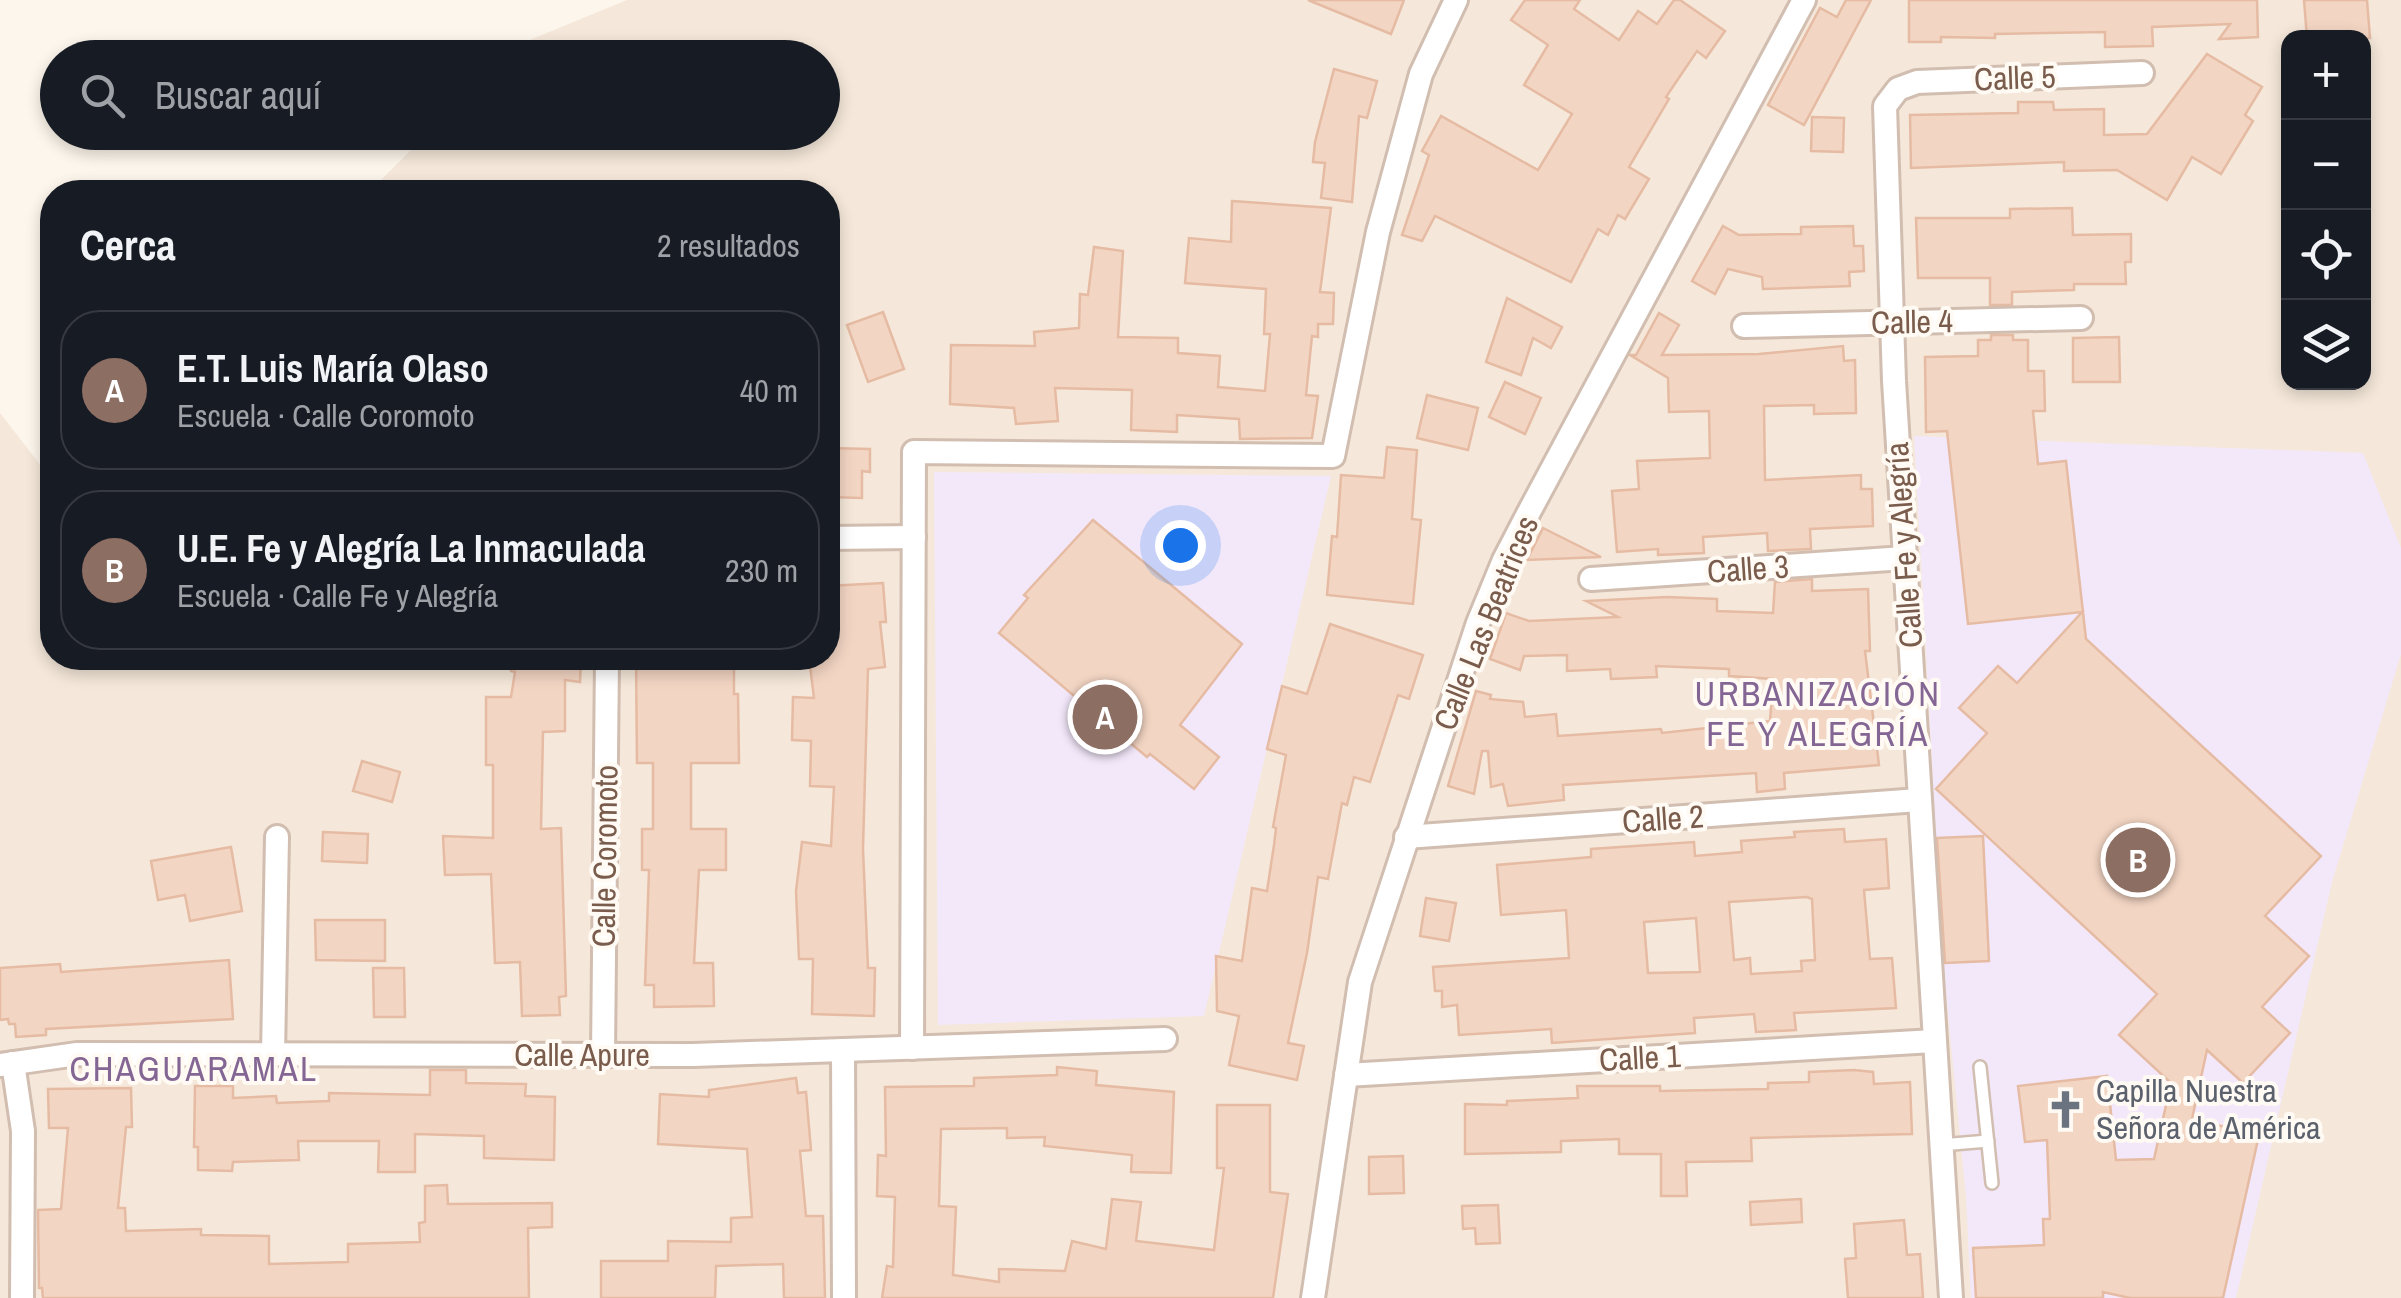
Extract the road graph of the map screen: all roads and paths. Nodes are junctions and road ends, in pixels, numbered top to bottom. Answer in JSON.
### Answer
{"nodes":[{"id":1,"x":1456,"y":0,"type":"edge"},
{"id":2,"x":1804,"y":0,"type":"edge"},
{"id":3,"x":2142,"y":73,"type":"dead end"},
{"id":4,"x":1893,"y":94,"type":"joint"},
{"id":5,"x":2080,"y":318,"type":"dead end"},
{"id":6,"x":1892,"y":322,"type":"junction"},
{"id":7,"x":1744,"y":326,"type":"dead end"},
{"id":8,"x":914,"y":537,"type":"junction"},
{"id":9,"x":840,"y":538,"type":"edge"},
{"id":10,"x":1905,"y":558,"type":"junction"},
{"id":11,"x":1591,"y":579,"type":"dead end"},
{"id":12,"x":607,"y":670,"type":"edge"},
{"id":13,"x":1920,"y":800,"type":"junction"},
{"id":14,"x":278,"y":837,"type":"dead end"},
{"id":15,"x":1406,"y":837,"type":"junction"},
{"id":16,"x":1165,"y":1039,"type":"dead end"},
{"id":17,"x":1934,"y":1041,"type":"junction"},
{"id":18,"x":912,"y":1048,"type":"junction"},
{"id":19,"x":843,"y":1050,"type":"junction"},
{"id":20,"x":273,"y":1054,"type":"junction"},
{"id":21,"x":603,"y":1055,"type":"junction"},
{"id":22,"x":6,"y":1064,"type":"edge"},
{"id":23,"x":1980,"y":1067,"type":"dead end"},
{"id":24,"x":1346,"y":1075,"type":"junction"},
{"id":25,"x":1988,"y":1141,"type":"junction"},
{"id":26,"x":1941,"y":1145,"type":"junction"},
{"id":27,"x":1992,"y":1183,"type":"dead end"},
{"id":28,"x":22,"y":1298,"type":"edge"},
{"id":29,"x":844,"y":1298,"type":"edge"},
{"id":30,"x":1314,"y":1298,"type":"edge"},
{"id":31,"x":1951,"y":1298,"type":"edge"}],
"edges":[{"from":1,"to":8,"type":"street"},
{"from":2,"to":15,"type":"street","name":"Calle Las Beatrices"},
{"from":3,"to":4,"type":"street","name":"Calle 5"},
{"from":4,"to":6,"type":"street","name":"Calle Fe y Alegría"},
{"from":5,"to":6,"type":"street","name":"Calle 4"},
{"from":6,"to":7,"type":"street","name":"Calle 4"},
{"from":6,"to":10,"type":"street","name":"Calle Fe y Alegría"},
{"from":8,"to":9,"type":"street"},
{"from":8,"to":18,"type":"street"},
{"from":10,"to":11,"type":"street","name":"Calle 3"},
{"from":10,"to":13,"type":"street","name":"Calle Fe y Alegría"},
{"from":12,"to":21,"type":"street","name":"Calle Coromoto"},
{"from":13,"to":15,"type":"street","name":"Calle 2"},
{"from":13,"to":17,"type":"street","name":"Calle Fe y Alegría"},
{"from":14,"to":20,"type":"street"},
{"from":15,"to":24,"type":"street","name":"Calle Las Beatrices"},
{"from":16,"to":18,"type":"street","name":"Calle Apure"},
{"from":17,"to":24,"type":"street","name":"Calle 1"},
{"from":17,"to":26,"type":"street","name":"Calle Fe y Alegría"},
{"from":18,"to":19,"type":"street","name":"Calle Apure"},
{"from":19,"to":21,"type":"street","name":"Calle Apure"},
{"from":19,"to":29,"type":"street"},
{"from":20,"to":21,"type":"street","name":"Calle Apure"},
{"from":20,"to":22,"type":"street","name":"Calle Apure"},
{"from":22,"to":28,"type":"street"},
{"from":23,"to":25,"type":"lane"},
{"from":24,"to":30,"type":"street","name":"Calle Las Beatrices"},
{"from":25,"to":26,"type":"lane"},
{"from":25,"to":27,"type":"lane"},
{"from":26,"to":31,"type":"street","name":"Calle Fe y Alegría"}]}
